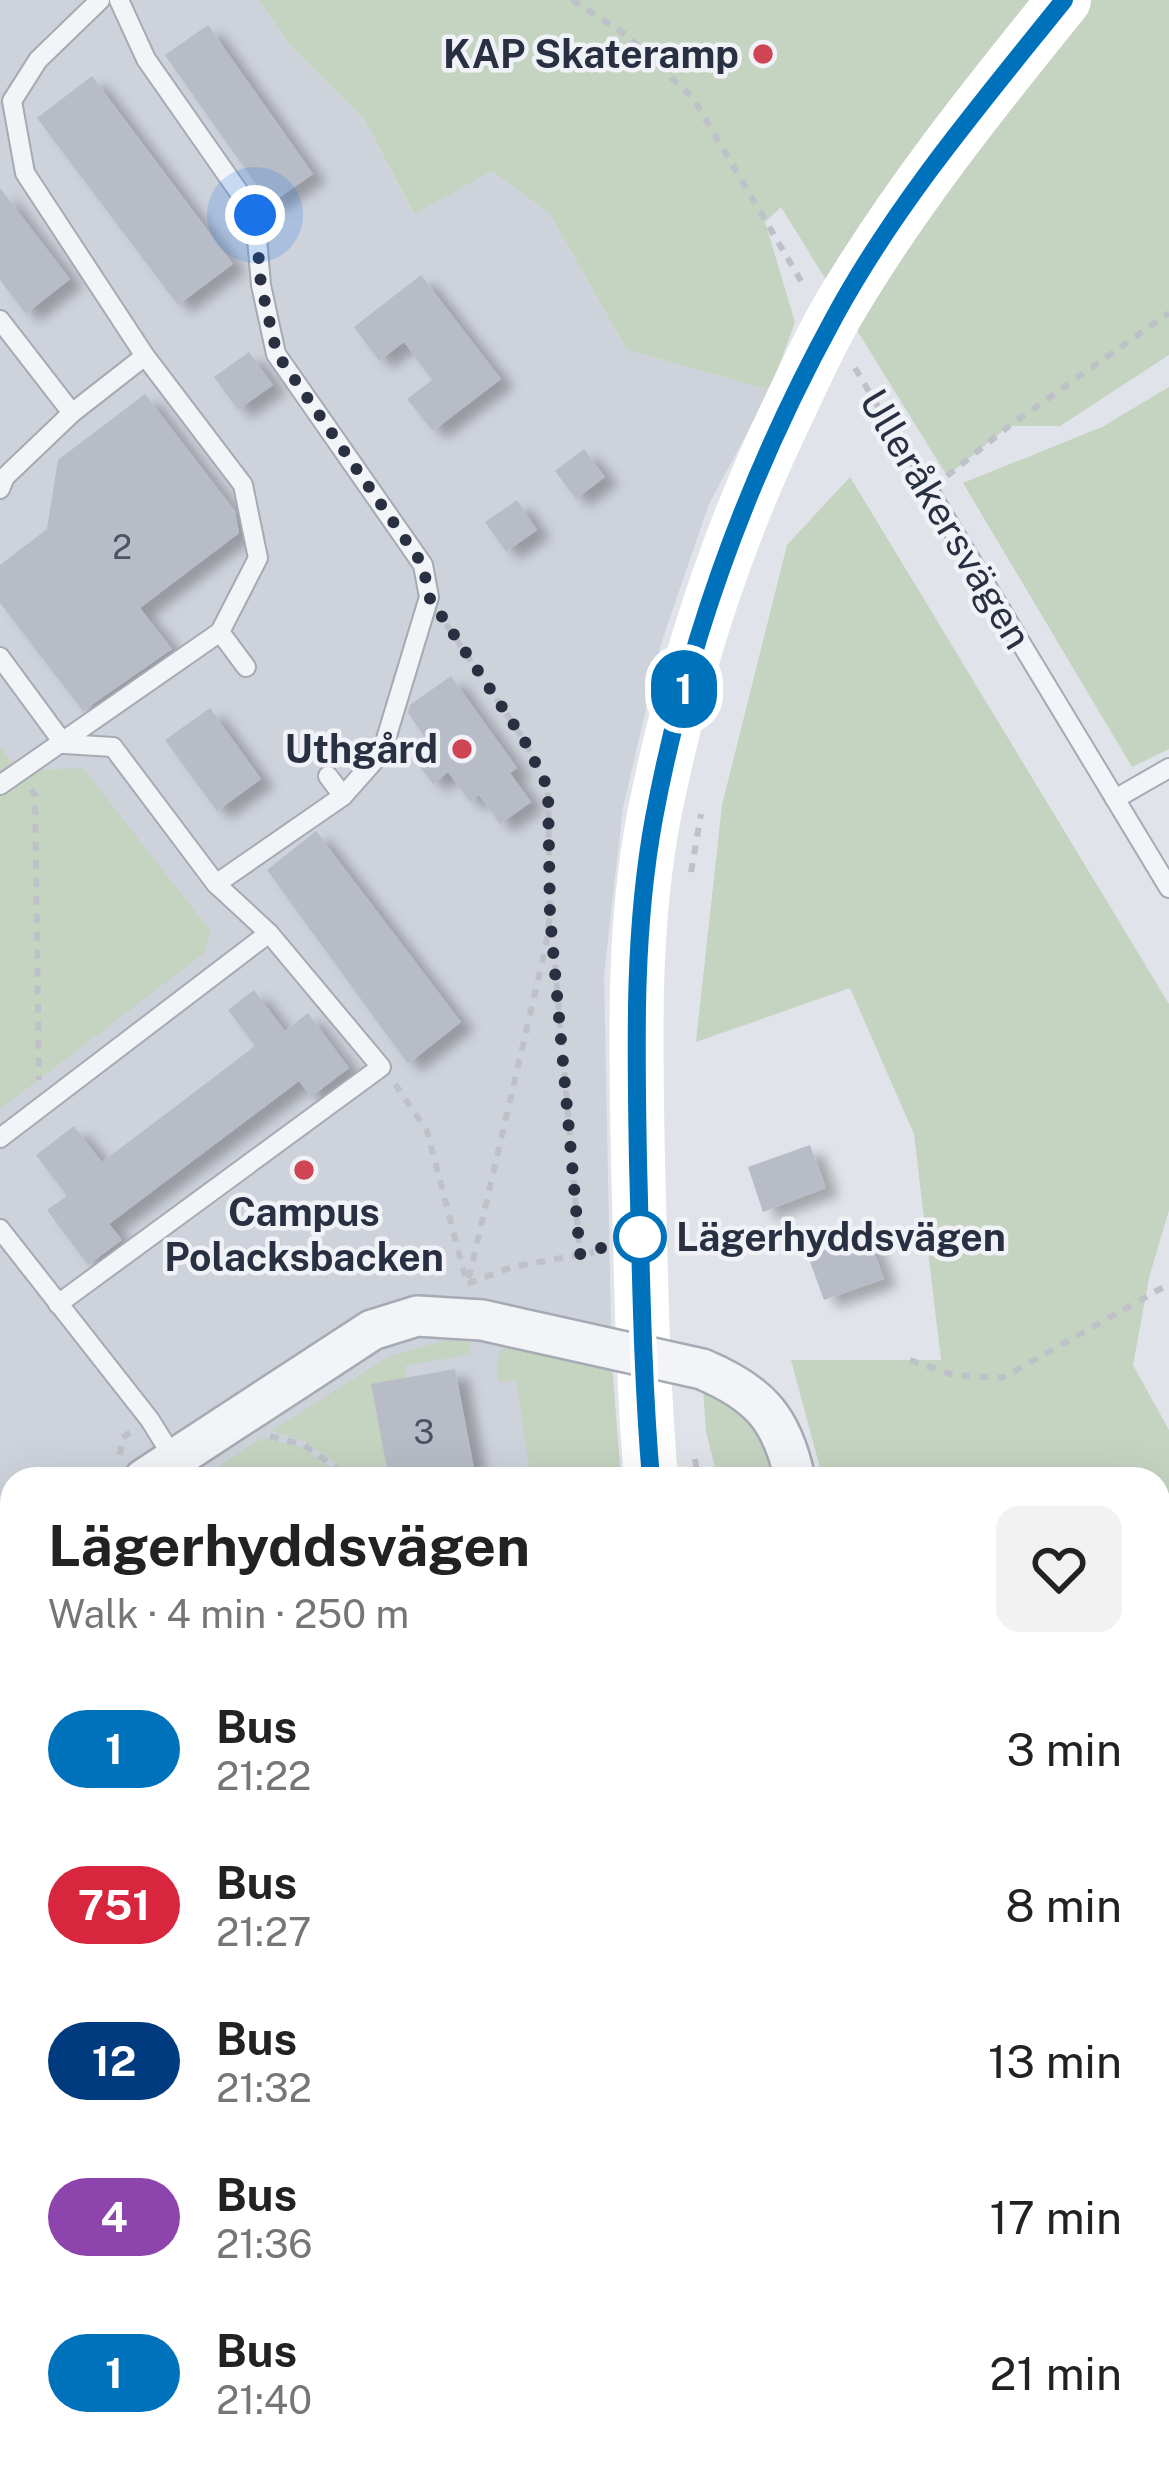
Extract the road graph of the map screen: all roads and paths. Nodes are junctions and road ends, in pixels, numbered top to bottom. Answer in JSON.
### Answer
{"nodes":[{"id":1,"x":100,"y":0,"type":"edge"},
{"id":2,"x":119,"y":0,"type":"edge"},
{"id":3,"x":572,"y":0,"type":"edge"},
{"id":4,"x":1064,"y":0,"type":"edge"},
{"id":5,"x":806,"y":290,"type":"dead end"},
{"id":6,"x":1169,"y":313,"type":"edge"},
{"id":7,"x":0,"y":320,"type":"edge"},
{"id":8,"x":145,"y":356,"type":"junction"},
{"id":9,"x":854,"y":366,"type":"dead end"},
{"id":10,"x":72,"y":413,"type":"junction"},
{"id":11,"x":0,"y":489,"type":"edge"},
{"id":12,"x":928,"y":491,"type":"junction"},
{"id":13,"x":429,"y":597,"type":"junction"},
{"id":14,"x":220,"y":632,"type":"junction"},
{"id":15,"x":0,"y":657,"type":"edge"},
{"id":16,"x":246,"y":667,"type":"dead end"},
{"id":17,"x":64,"y":744,"type":"junction"},
{"id":18,"x":1169,"y":768,"type":"edge"},
{"id":19,"x":19,"y":771,"type":"junction"},
{"id":20,"x":328,"y":776,"type":"dead end"},
{"id":21,"x":0,"y":785,"type":"edge"},
{"id":22,"x":343,"y":796,"type":"junction"},
{"id":23,"x":1115,"y":799,"type":"junction"},
{"id":24,"x":702,"y":808,"type":"dead end"},
{"id":25,"x":690,"y":877,"type":"dead end"},
{"id":26,"x":216,"y":884,"type":"junction"},
{"id":27,"x":1169,"y":888,"type":"edge"},
{"id":28,"x":550,"y":916,"type":"junction"},
{"id":29,"x":268,"y":933,"type":"junction"},
{"id":30,"x":380,"y":1067,"type":"junction"},
{"id":31,"x":40,"y":1108,"type":"junction"},
{"id":32,"x":0,"y":1138,"type":"edge"},
{"id":33,"x":0,"y":1229,"type":"edge"},
{"id":34,"x":594,"y":1252,"type":"dead end"},
{"id":35,"x":580,"y":1254,"type":"junction"},
{"id":36,"x":1169,"y":1284,"type":"edge"},
{"id":37,"x":465,"y":1301,"type":"junction"},
{"id":38,"x":58,"y":1304,"type":"junction"},
{"id":39,"x":910,"y":1360,"type":"dead end"},
{"id":40,"x":262,"y":1432,"type":"dead end"},
{"id":41,"x":692,"y":1441,"type":"dead end"},
{"id":42,"x":159,"y":1467,"type":"edge"},
{"id":43,"x":162,"y":1467,"type":"edge"},
{"id":44,"x":335,"y":1467,"type":"edge"},
{"id":45,"x":650,"y":1467,"type":"edge"},
{"id":46,"x":696,"y":1467,"type":"edge"},
{"id":47,"x":793,"y":1467,"type":"edge"}],
"edges":[{"from":1,"to":8,"type":"lane"},
{"from":2,"to":13,"type":"lane"},
{"from":3,"to":5,"type":"path"},
{"from":4,"to":45,"type":"main road","bridge":true},
{"from":6,"to":12,"type":"path"},
{"from":7,"to":10,"type":"lane"},
{"from":8,"to":10,"type":"lane"},
{"from":8,"to":14,"type":"lane"},
{"from":9,"to":12,"type":"path","name":"Ulleråkersvägen"},
{"from":10,"to":11,"type":"lane"},
{"from":12,"to":23,"type":"lane","name":"Ulleråkersvägen"},
{"from":13,"to":22,"type":"lane"},
{"from":13,"to":28,"type":"path"},
{"from":14,"to":16,"type":"lane"},
{"from":14,"to":17,"type":"lane"},
{"from":15,"to":17,"type":"lane"},
{"from":17,"to":19,"type":"lane"},
{"from":17,"to":26,"type":"lane"},
{"from":18,"to":23,"type":"lane"},
{"from":19,"to":21,"type":"lane"},
{"from":19,"to":31,"type":"path"},
{"from":20,"to":22,"type":"lane"},
{"from":22,"to":26,"type":"lane"},
{"from":23,"to":27,"type":"lane","name":"Ulleråkersvägen"},
{"from":24,"to":25,"type":"path"},
{"from":26,"to":29,"type":"lane"},
{"from":28,"to":35,"type":"path"},
{"from":28,"to":37,"type":"path"},
{"from":29,"to":30,"type":"lane"},
{"from":29,"to":31,"type":"lane"},
{"from":30,"to":37,"type":"path"},
{"from":30,"to":38,"type":"lane"},
{"from":31,"to":32,"type":"lane"},
{"from":33,"to":38,"type":"lane"},
{"from":34,"to":35,"type":"path"},
{"from":35,"to":37,"type":"path"},
{"from":36,"to":39,"type":"path"},
{"from":37,"to":43,"type":"street"},
{"from":37,"to":47,"type":"street","bridge":true},
{"from":38,"to":42,"type":"lane"},
{"from":40,"to":44,"type":"path"},
{"from":41,"to":46,"type":"path"}]}
